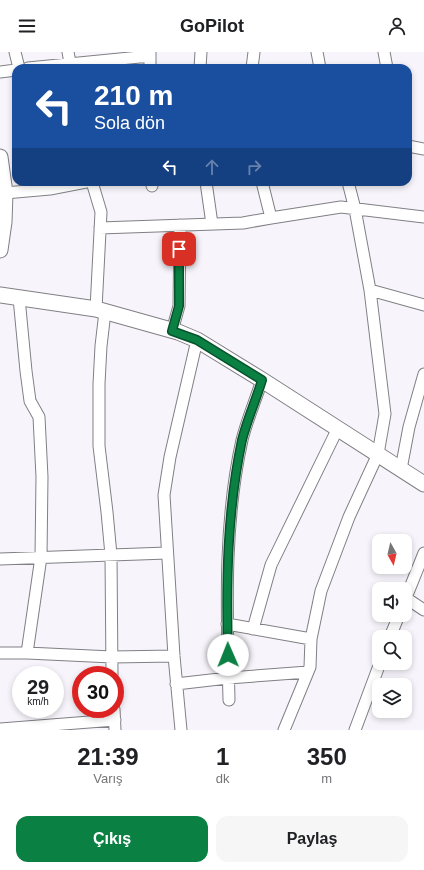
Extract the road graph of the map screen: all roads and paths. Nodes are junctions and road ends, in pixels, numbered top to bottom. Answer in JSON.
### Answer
{"nodes":[{"id":1,"x":15,"y":52,"type":"edge"},
{"id":2,"x":201,"y":52,"type":"edge"},
{"id":3,"x":254,"y":52,"type":"edge"},
{"id":4,"x":317,"y":52,"type":"edge"},
{"id":5,"x":384,"y":52,"type":"edge"},
{"id":6,"x":150,"y":54,"type":"edge"},
{"id":7,"x":69,"y":61,"type":"edge"},
{"id":8,"x":18,"y":64,"type":"edge"},
{"id":9,"x":51,"y":64,"type":"edge"},
{"id":10,"x":200,"y":64,"type":"edge"},
{"id":11,"x":252,"y":64,"type":"edge"},
{"id":12,"x":319,"y":64,"type":"edge"},
{"id":13,"x":386,"y":64,"type":"edge"},
{"id":14,"x":12,"y":70,"type":"edge"},
{"id":15,"x":0,"y":72,"type":"edge"},
{"id":16,"x":412,"y":147,"type":"edge"},
{"id":17,"x":424,"y":149,"type":"edge"},
{"id":18,"x":0,"y":157,"type":"edge"},
{"id":19,"x":65,"y":186,"type":"edge"},
{"id":20,"x":93,"y":186,"type":"edge"},
{"id":21,"x":207,"y":186,"type":"edge"},
{"id":22,"x":263,"y":186,"type":"edge"},
{"id":23,"x":349,"y":186,"type":"edge"},
{"id":24,"x":5,"y":194,"type":"junction"},
{"id":25,"x":355,"y":209,"type":"junction"},
{"id":26,"x":424,"y":217,"type":"edge"},
{"id":27,"x":271,"y":218,"type":"junction"},
{"id":28,"x":212,"y":224,"type":"junction"},
{"id":29,"x":180,"y":225,"type":"junction"},
{"id":30,"x":100,"y":228,"type":"junction"},
{"id":31,"x":0,"y":250,"type":"edge"},
{"id":32,"x":370,"y":290,"type":"junction"},
{"id":33,"x":0,"y":295,"type":"edge"},
{"id":34,"x":19,"y":298,"type":"junction"},
{"id":35,"x":424,"y":305,"type":"edge"},
{"id":36,"x":100,"y":310,"type":"junction"},
{"id":37,"x":172,"y":331,"type":"junction"},
{"id":38,"x":197,"y":340,"type":"junction"},
{"id":39,"x":424,"y":374,"type":"edge"},
{"id":40,"x":262,"y":380,"type":"junction"},
{"id":41,"x":338,"y":428,"type":"junction"},
{"id":42,"x":378,"y":454,"type":"junction"},
{"id":43,"x":401,"y":469,"type":"junction"},
{"id":44,"x":424,"y":484,"type":"edge"},
{"id":45,"x":167,"y":553,"type":"junction"},
{"id":46,"x":424,"y":553,"type":"edge"},
{"id":47,"x":111,"y":555,"type":"junction"},
{"id":48,"x":41,"y":558,"type":"junction"},
{"id":49,"x":0,"y":559,"type":"edge"},
{"id":50,"x":412,"y":582,"type":"edge"},
{"id":51,"x":412,"y":603,"type":"edge"},
{"id":52,"x":424,"y":610,"type":"edge"},
{"id":53,"x":227,"y":624,"type":"junction"},
{"id":54,"x":253,"y":629,"type":"junction"},
{"id":55,"x":311,"y":639,"type":"junction"},
{"id":56,"x":27,"y":653,"type":"junction"},
{"id":57,"x":0,"y":654,"type":"edge"},
{"id":58,"x":174,"y":656,"type":"junction"},
{"id":59,"x":112,"y":657,"type":"junction"},
{"id":60,"x":112,"y":666,"type":"edge"},
{"id":61,"x":377,"y":670,"type":"edge"},
{"id":62,"x":308,"y":672,"type":"junction"},
{"id":63,"x":228,"y":678,"type":"junction"},
{"id":64,"x":176,"y":684,"type":"junction"},
{"id":65,"x":229,"y":700,"type":"dead end"},
{"id":66,"x":115,"y":720,"type":"edge"},
{"id":67,"x":0,"y":729,"type":"edge"},
{"id":68,"x":181,"y":730,"type":"edge"},
{"id":69,"x":284,"y":730,"type":"edge"},
{"id":70,"x":355,"y":730,"type":"edge"}],
"edges":[{"from":1,"to":8,"type":"street"},
{"from":2,"to":10,"type":"street"},
{"from":3,"to":11,"type":"street"},
{"from":4,"to":12,"type":"street"},
{"from":5,"to":13,"type":"street"},
{"from":6,"to":7,"type":"street"},
{"from":7,"to":9,"type":"street"},
{"from":14,"to":15,"type":"street"},
{"from":16,"to":17,"type":"street"},
{"from":18,"to":24,"type":"street"},
{"from":19,"to":24,"type":"street"},
{"from":20,"to":30,"type":"street"},
{"from":21,"to":28,"type":"street"},
{"from":22,"to":27,"type":"street"},
{"from":23,"to":25,"type":"street"},
{"from":24,"to":31,"type":"street"},
{"from":25,"to":26,"type":"street"},
{"from":25,"to":27,"type":"street"},
{"from":25,"to":32,"type":"street"},
{"from":27,"to":28,"type":"street"},
{"from":28,"to":29,"type":"street"},
{"from":29,"to":30,"type":"street"},
{"from":29,"to":37,"type":"street"},
{"from":30,"to":36,"type":"street"},
{"from":32,"to":35,"type":"street"},
{"from":32,"to":42,"type":"street"},
{"from":33,"to":34,"type":"street"},
{"from":34,"to":36,"type":"street"},
{"from":34,"to":48,"type":"street"},
{"from":36,"to":37,"type":"street"},
{"from":36,"to":47,"type":"street"},
{"from":37,"to":38,"type":"street"},
{"from":38,"to":40,"type":"street"},
{"from":38,"to":45,"type":"street"},
{"from":39,"to":43,"type":"street"},
{"from":40,"to":41,"type":"street"},
{"from":40,"to":53,"type":"street"},
{"from":41,"to":42,"type":"street"},
{"from":41,"to":54,"type":"street"},
{"from":42,"to":43,"type":"street"},
{"from":42,"to":55,"type":"street"},
{"from":43,"to":44,"type":"street"},
{"from":45,"to":47,"type":"street"},
{"from":45,"to":58,"type":"street"},
{"from":46,"to":50,"type":"street"},
{"from":47,"to":48,"type":"street"},
{"from":47,"to":59,"type":"street"},
{"from":48,"to":49,"type":"street"},
{"from":48,"to":56,"type":"street"},
{"from":51,"to":52,"type":"street"},
{"from":53,"to":54,"type":"street"},
{"from":53,"to":63,"type":"street"},
{"from":54,"to":55,"type":"street"},
{"from":55,"to":62,"type":"street"},
{"from":56,"to":57,"type":"street"},
{"from":56,"to":59,"type":"street"},
{"from":58,"to":59,"type":"street"},
{"from":58,"to":64,"type":"street"},
{"from":59,"to":60,"type":"street"},
{"from":61,"to":70,"type":"street"},
{"from":62,"to":63,"type":"street"},
{"from":62,"to":69,"type":"street"},
{"from":63,"to":64,"type":"street"},
{"from":63,"to":65,"type":"street"},
{"from":64,"to":68,"type":"street"},
{"from":66,"to":67,"type":"street"}]}
